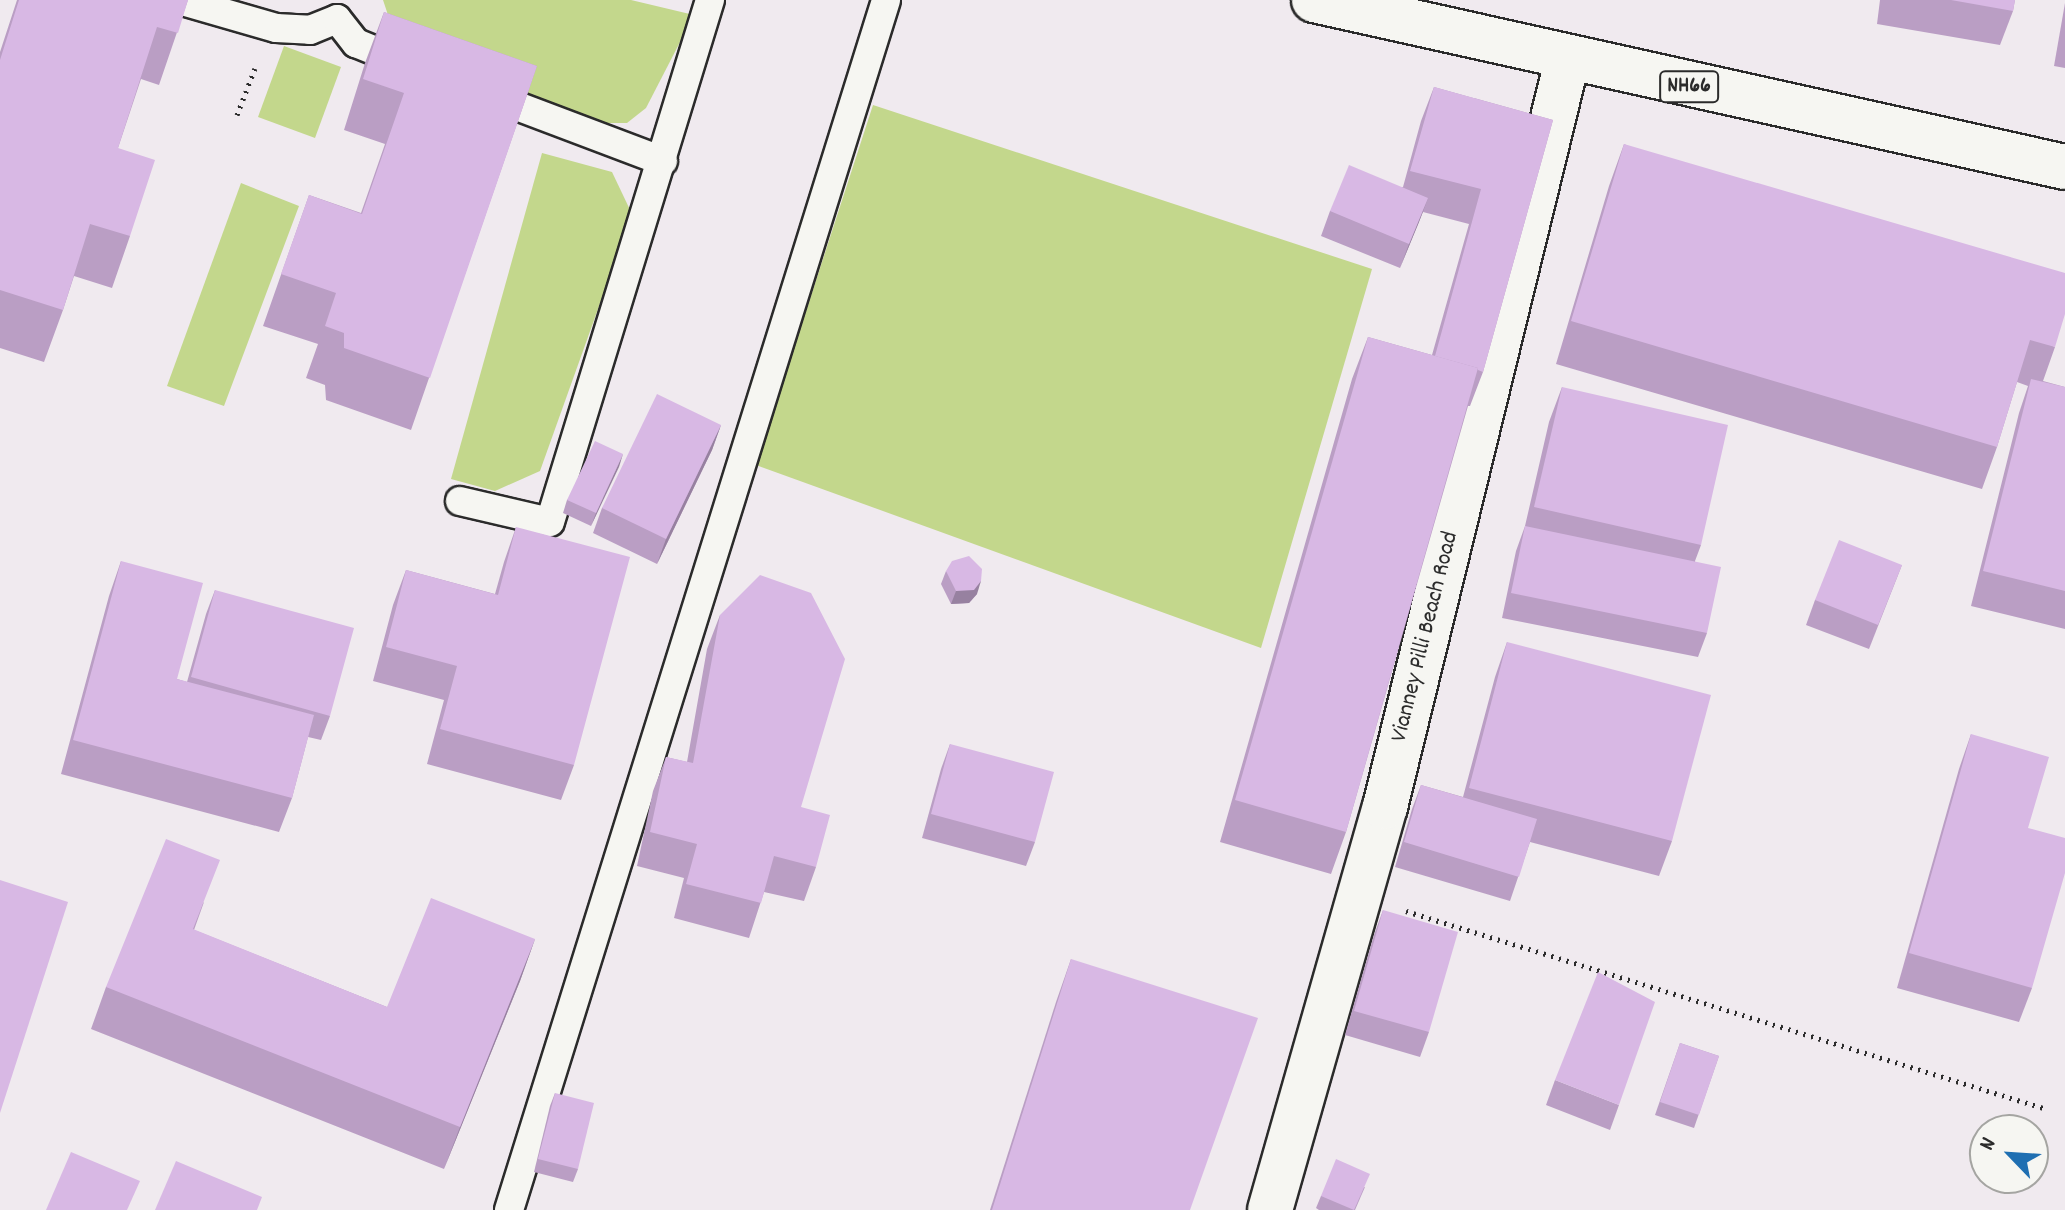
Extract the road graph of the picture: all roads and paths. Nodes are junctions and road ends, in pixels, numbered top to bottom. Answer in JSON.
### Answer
{"nodes":[{"id":1,"x":179,"y":0,"type":"edge"},
{"id":2,"x":710,"y":0,"type":"edge"},
{"id":3,"x":886,"y":0,"type":"edge"},
{"id":4,"x":1314,"y":0,"type":"edge"},
{"id":5,"x":340,"y":10,"type":"edge"},
{"id":6,"x":1567,"y":61,"type":"junction"},
{"id":7,"x":256,"y":67,"type":"dead end"},
{"id":8,"x":434,"y":74,"type":"edge"},
{"id":9,"x":463,"y":85,"type":"edge"},
{"id":10,"x":237,"y":115,"type":"dead end"},
{"id":11,"x":663,"y":161,"type":"junction"},
{"id":12,"x":2065,"y":167,"type":"edge"},
{"id":13,"x":460,"y":501,"type":"dead end"},
{"id":14,"x":1360,"y":896,"type":"junction"},
{"id":15,"x":2047,"y":1109,"type":"dead end"},
{"id":16,"x":509,"y":1210,"type":"edge"},
{"id":17,"x":1270,"y":1210,"type":"edge"}],
"edges":[{"from":1,"to":5,"type":"lane"},
{"from":2,"to":11,"type":"lane"},
{"from":3,"to":16,"type":"lane"},
{"from":4,"to":6,"type":"main road","number":"NH66"},
{"from":5,"to":8,"type":"lane"},
{"from":6,"to":12,"type":"main road","number":"NH66"},
{"from":6,"to":14,"type":"main road","name":"Vianney Pilli Beach Road"},
{"from":7,"to":10,"type":"path"},
{"from":9,"to":11,"type":"lane"},
{"from":11,"to":13,"type":"lane"},
{"from":14,"to":15,"type":"path"},
{"from":14,"to":17,"type":"main road","name":"Vianney Pilli Beach Road"}]}
